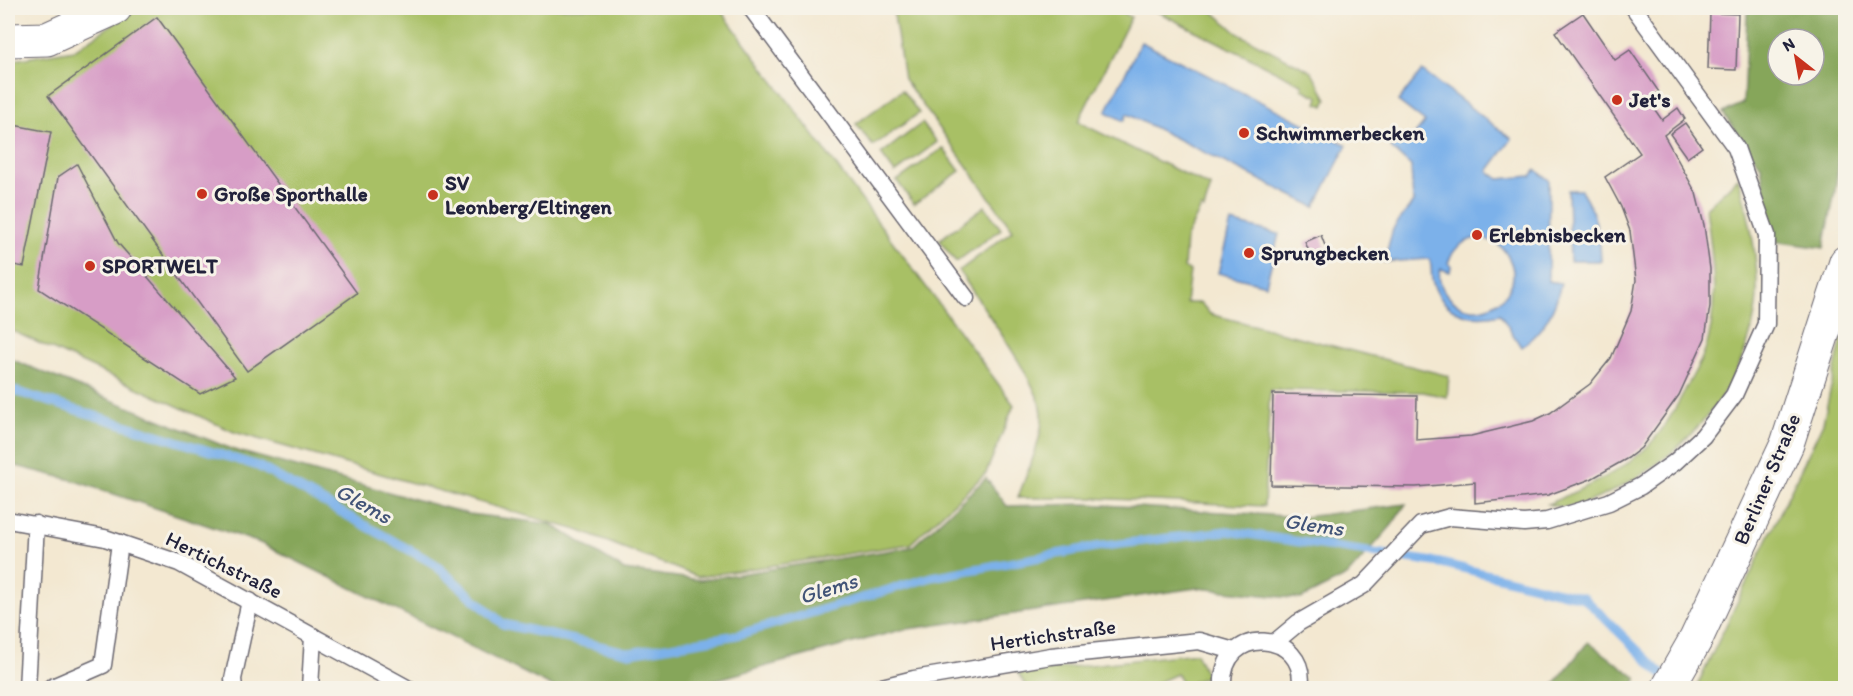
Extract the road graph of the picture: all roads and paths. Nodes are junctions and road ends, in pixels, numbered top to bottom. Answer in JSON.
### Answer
{"nodes":[{"id":1,"x":115,"y":8,"type":"edge"},
{"id":2,"x":751,"y":8,"type":"edge"},
{"id":3,"x":1634,"y":8,"type":"edge"},
{"id":4,"x":8,"y":40,"type":"edge"},
{"id":5,"x":1845,"y":262,"type":"edge"},
{"id":6,"x":966,"y":298,"type":"dead end"},
{"id":7,"x":8,"y":520,"type":"edge"},
{"id":8,"x":36,"y":524,"type":"junction"},
{"id":9,"x":120,"y":543,"type":"junction"},
{"id":10,"x":250,"y":601,"type":"junction"},
{"id":11,"x":313,"y":636,"type":"junction"},
{"id":12,"x":1274,"y":643,"type":"junction"},
{"id":13,"x":1234,"y":651,"type":"junction"},
{"id":14,"x":27,"y":688,"type":"edge"},
{"id":15,"x":50,"y":688,"type":"edge"},
{"id":16,"x":234,"y":688,"type":"edge"},
{"id":17,"x":310,"y":688,"type":"edge"},
{"id":18,"x":407,"y":688,"type":"edge"},
{"id":19,"x":878,"y":688,"type":"edge"},
{"id":20,"x":1223,"y":688,"type":"edge"},
{"id":21,"x":1300,"y":688,"type":"edge"},
{"id":22,"x":1668,"y":688,"type":"edge"}],
"edges":[{"from":1,"to":4,"type":"main road"},
{"from":2,"to":6,"type":"lane"},
{"from":3,"to":12,"type":"lane"},
{"from":5,"to":22,"type":"main road","name":"Berliner Straße"},
{"from":7,"to":8,"type":"lane","name":"Hertichstraße"},
{"from":8,"to":9,"type":"lane","name":"Hertichstraße"},
{"from":8,"to":14,"type":"lane"},
{"from":9,"to":10,"type":"lane","name":"Hertichstraße"},
{"from":9,"to":15,"type":"lane"},
{"from":10,"to":11,"type":"lane","name":"Hertichstraße"},
{"from":10,"to":16,"type":"lane"},
{"from":11,"to":17,"type":"lane"},
{"from":11,"to":18,"type":"lane","name":"Hertichstraße"},
{"from":12,"to":13,"type":"lane"},
{"from":12,"to":21,"type":"lane"},
{"from":13,"to":19,"type":"lane","name":"Hertichstraße"},
{"from":13,"to":20,"type":"lane"}]}
